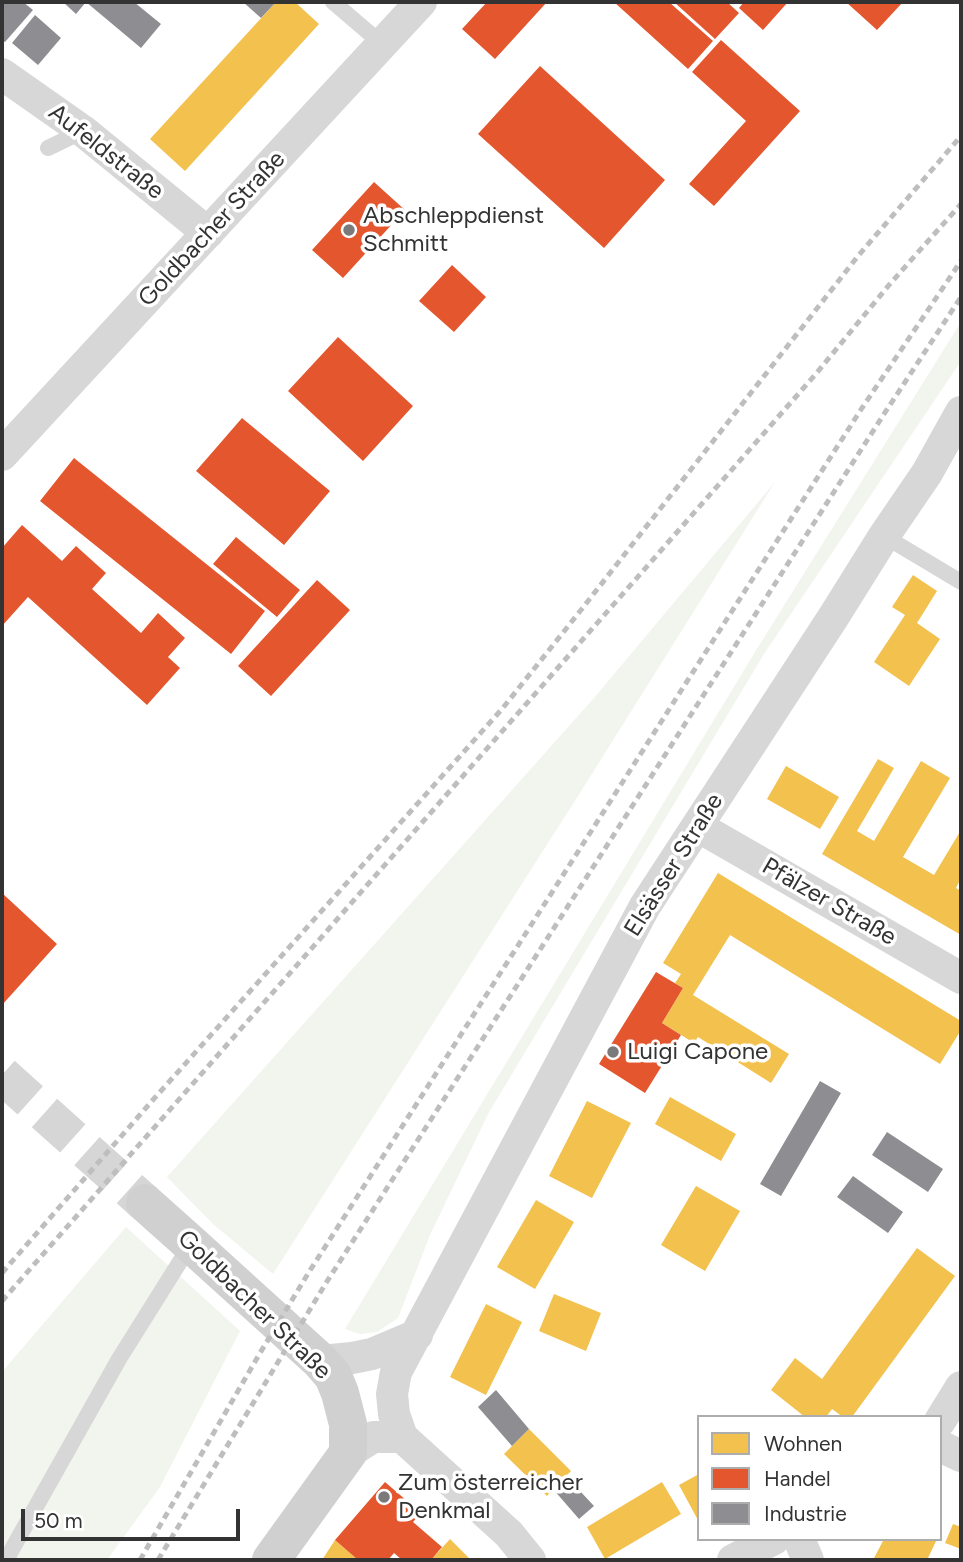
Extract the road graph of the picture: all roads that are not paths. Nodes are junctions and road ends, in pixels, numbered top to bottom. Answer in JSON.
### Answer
{"nodes":[{"id":1,"x":333,"y":2,"type":"edge"},
{"id":2,"x":421,"y":2,"type":"edge"},
{"id":3,"x":382,"y":44,"type":"junction"},
{"id":4,"x":2,"y":74,"type":"edge"},
{"id":5,"x":83,"y":131,"type":"junction"},
{"id":6,"x":48,"y":148,"type":"dead end"},
{"id":7,"x":208,"y":233,"type":"junction"},
{"id":8,"x":961,"y":412,"type":"edge"},
{"id":9,"x":2,"y":455,"type":"edge"},
{"id":10,"x":884,"y":536,"type":"junction"},
{"id":11,"x":961,"y":582,"type":"edge"},
{"id":12,"x":697,"y":826,"type":"junction"},
{"id":13,"x":961,"y":978,"type":"edge"},
{"id":14,"x":145,"y":1203,"type":"tunnel mouth"},
{"id":15,"x":191,"y":1244,"type":"junction"},
{"id":16,"x":417,"y":1335,"type":"junction"},
{"id":17,"x":320,"y":1361,"type":"junction"},
{"id":18,"x":961,"y":1387,"type":"edge"},
{"id":19,"x":942,"y":1418,"type":"edge"},
{"id":20,"x":402,"y":1437,"type":"junction"},
{"id":21,"x":942,"y":1447,"type":"edge"},
{"id":22,"x":348,"y":1453,"type":"junction"},
{"id":23,"x":961,"y":1456,"type":"edge"},
{"id":24,"x":770,"y":1541,"type":"edge"},
{"id":25,"x":800,"y":1541,"type":"edge"},
{"id":26,"x":6,"y":1560,"type":"edge"},
{"id":27,"x":271,"y":1560,"type":"edge"},
{"id":28,"x":530,"y":1560,"type":"edge"},
{"id":29,"x":733,"y":1560,"type":"edge"},
{"id":30,"x":808,"y":1560,"type":"edge"}],
"edges":[{"from":1,"to":3,"type":"lane"},
{"from":2,"to":3,"type":"street","name":"Goldbacher Straße"},
{"from":3,"to":7,"type":"street","name":"Goldbacher Straße"},
{"from":4,"to":5,"type":"street","name":"Aufeldstraße"},
{"from":5,"to":6,"type":"lane"},
{"from":5,"to":7,"type":"street","name":"Aufeldstraße"},
{"from":7,"to":9,"type":"street","name":"Goldbacher Straße"},
{"from":8,"to":10,"type":"street","name":"Elsässer Straße"},
{"from":10,"to":11,"type":"lane"},
{"from":10,"to":12,"type":"street","name":"Elsässer Straße"},
{"from":12,"to":13,"type":"street","name":"Pfälzer Straße"},
{"from":12,"to":16,"type":"street","name":"Elsässer Straße"},
{"from":14,"to":15,"type":"main road","name":"Goldbacher Straße"},
{"from":15,"to":17,"type":"main road","name":"Goldbacher Straße"},
{"from":15,"to":26,"type":"lane"},
{"from":16,"to":17,"type":"street"},
{"from":16,"to":20,"type":"street","name":"Elsässer Straße"},
{"from":17,"to":22,"type":"main road","name":"Goldbacher Straße"},
{"from":18,"to":19,"type":"street"},
{"from":20,"to":22,"type":"street"},
{"from":20,"to":28,"type":"street"},
{"from":21,"to":23,"type":"street"},
{"from":22,"to":27,"type":"main road"},
{"from":24,"to":29,"type":"street"},
{"from":25,"to":30,"type":"street"}]}
